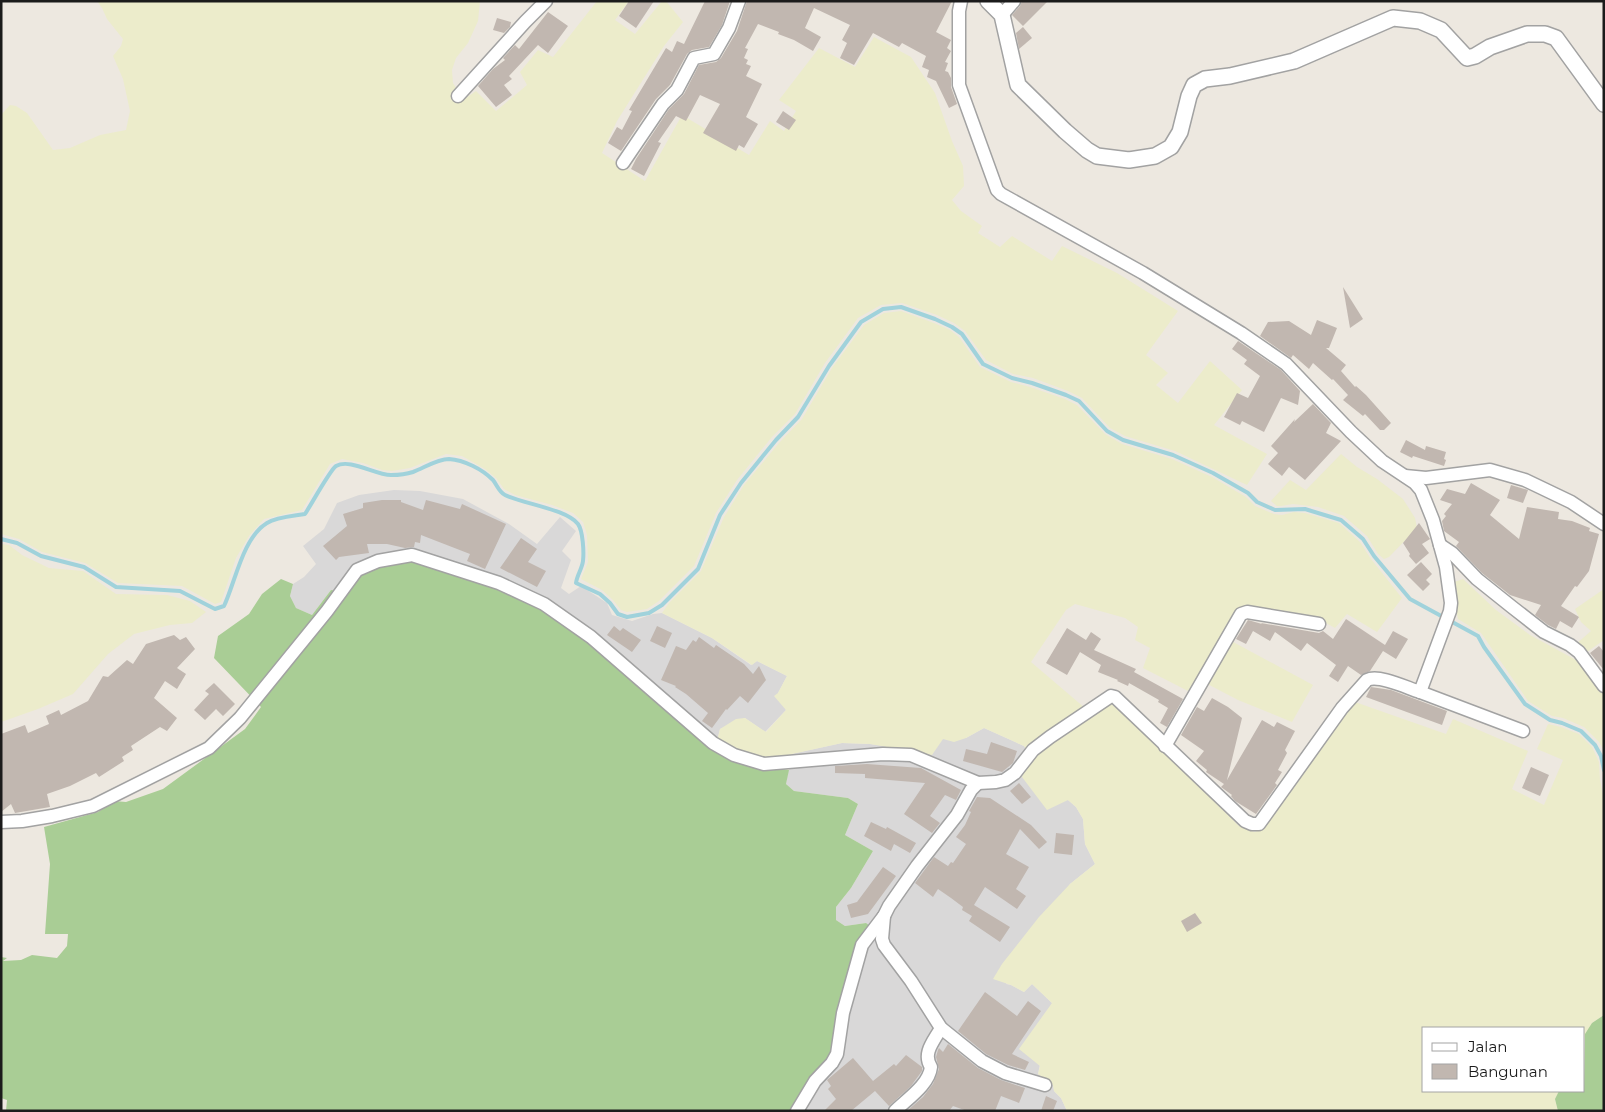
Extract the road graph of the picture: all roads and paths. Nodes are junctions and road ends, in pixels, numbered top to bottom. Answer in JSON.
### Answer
{"nodes":[{"id":1,"x":546,"y":1,"type":"edge"},
{"id":2,"x":739,"y":1,"type":"edge"},
{"id":3,"x":961,"y":1,"type":"edge"},
{"id":4,"x":988,"y":1,"type":"edge"},
{"id":5,"x":1014,"y":1,"type":"edge"},
{"id":6,"x":1002,"y":15,"type":"junction"},
{"id":7,"x":458,"y":96,"type":"dead end"},
{"id":8,"x":1604,"y":104,"type":"edge"},
{"id":9,"x":623,"y":163,"type":"dead end"},
{"id":10,"x":1402,"y":475,"type":"junction"},
{"id":11,"x":1604,"y":524,"type":"edge"},
{"id":12,"x":1440,"y":545,"type":"junction"},
{"id":13,"x":1319,"y":624,"type":"dead end"},
{"id":14,"x":1604,"y":686,"type":"edge"},
{"id":15,"x":1420,"y":692,"type":"junction"},
{"id":16,"x":1523,"y":731,"type":"dead end"},
{"id":17,"x":1165,"y":746,"type":"junction"},
{"id":18,"x":978,"y":783,"type":"junction"},
{"id":19,"x":1,"y":822,"type":"edge"},
{"id":20,"x":884,"y":916,"type":"junction"},
{"id":21,"x":941,"y":1028,"type":"junction"},
{"id":22,"x":1045,"y":1085,"type":"dead end"},
{"id":23,"x":797,"y":1111,"type":"edge"},
{"id":24,"x":895,"y":1111,"type":"edge"}],
"edges":[{"from":1,"to":7,"type":"street"},
{"from":2,"to":9,"type":"street"},
{"from":3,"to":10,"type":"street"},
{"from":4,"to":6,"type":"street"},
{"from":5,"to":6,"type":"street"},
{"from":6,"to":8,"type":"street"},
{"from":10,"to":11,"type":"street"},
{"from":10,"to":12,"type":"street"},
{"from":12,"to":14,"type":"street"},
{"from":12,"to":15,"type":"street"},
{"from":13,"to":17,"type":"street"},
{"from":15,"to":16,"type":"street"},
{"from":15,"to":17,"type":"street"},
{"from":17,"to":18,"type":"street"},
{"from":18,"to":19,"type":"street"},
{"from":18,"to":20,"type":"street"},
{"from":20,"to":21,"type":"street"},
{"from":20,"to":23,"type":"street"},
{"from":21,"to":22,"type":"street"},
{"from":21,"to":24,"type":"street"}]}
